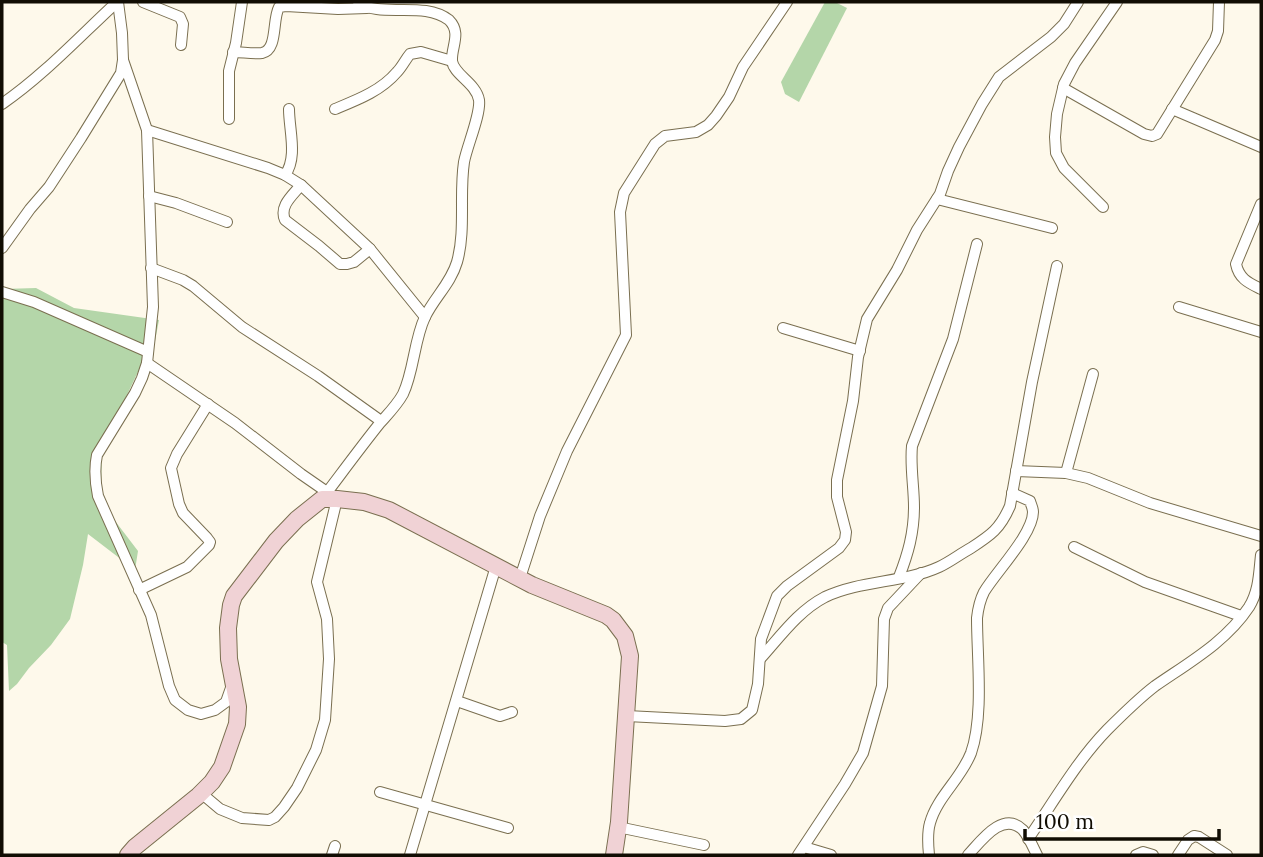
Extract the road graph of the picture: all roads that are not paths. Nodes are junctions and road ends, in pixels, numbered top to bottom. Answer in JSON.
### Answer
{"nodes":[{"id":1,"x":117,"y":2,"type":"edge"},
{"id":2,"x":143,"y":2,"type":"edge"},
{"id":3,"x":242,"y":2,"type":"edge"},
{"id":4,"x":358,"y":2,"type":"edge"},
{"id":5,"x":787,"y":2,"type":"edge"},
{"id":6,"x":1078,"y":2,"type":"edge"},
{"id":7,"x":1116,"y":2,"type":"edge"},
{"id":8,"x":1219,"y":2,"type":"edge"},
{"id":9,"x":405,"y":5,"type":"edge"},
{"id":10,"x":370,"y":8,"type":"junction"},
{"id":11,"x":181,"y":45,"type":"dead end"},
{"id":12,"x":233,"y":52,"type":"junction"},
{"id":13,"x":123,"y":60,"type":"junction"},
{"id":14,"x":452,"y":61,"type":"junction"},
{"id":15,"x":1063,"y":88,"type":"junction"},
{"id":16,"x":2,"y":104,"type":"edge"},
{"id":17,"x":289,"y":109,"type":"dead end"},
{"id":18,"x":335,"y":109,"type":"dead end"},
{"id":19,"x":1172,"y":109,"type":"junction"},
{"id":20,"x":229,"y":118,"type":"dead end"},
{"id":21,"x":147,"y":130,"type":"junction"},
{"id":22,"x":1261,"y":147,"type":"edge"},
{"id":23,"x":285,"y":175,"type":"junction"},
{"id":24,"x":301,"y":185,"type":"junction"},
{"id":25,"x":149,"y":196,"type":"junction"},
{"id":26,"x":937,"y":199,"type":"junction"},
{"id":27,"x":1261,"y":204,"type":"edge"},
{"id":28,"x":1103,"y":207,"type":"dead end"},
{"id":29,"x":228,"y":222,"type":"dead end"},
{"id":30,"x":1052,"y":228,"type":"dead end"},
{"id":31,"x":977,"y":244,"type":"dead end"},
{"id":32,"x":2,"y":248,"type":"edge"},
{"id":33,"x":370,"y":249,"type":"junction"},
{"id":34,"x":1057,"y":266,"type":"dead end"},
{"id":35,"x":151,"y":268,"type":"junction"},
{"id":36,"x":1261,"y":289,"type":"edge"},
{"id":37,"x":2,"y":292,"type":"edge"},
{"id":38,"x":1179,"y":307,"type":"dead end"},
{"id":39,"x":425,"y":317,"type":"junction"},
{"id":40,"x":783,"y":328,"type":"dead end"},
{"id":41,"x":1261,"y":332,"type":"edge"},
{"id":42,"x":860,"y":351,"type":"junction"},
{"id":43,"x":147,"y":357,"type":"junction"},
{"id":44,"x":1093,"y":373,"type":"dead end"},
{"id":45,"x":208,"y":404,"type":"junction"},
{"id":46,"x":382,"y":421,"type":"junction"},
{"id":47,"x":1016,"y":471,"type":"junction"},
{"id":48,"x":1066,"y":473,"type":"junction"},
{"id":49,"x":1012,"y":494,"type":"junction"},
{"id":50,"x":330,"y":500,"type":"junction"},
{"id":51,"x":1261,"y":536,"type":"edge"},
{"id":52,"x":1074,"y":547,"type":"dead end"},
{"id":53,"x":1261,"y":555,"type":"edge"},
{"id":54,"x":496,"y":566,"type":"junction"},
{"id":55,"x":921,"y":573,"type":"junction"},
{"id":56,"x":899,"y":577,"type":"junction"},
{"id":57,"x":520,"y":578,"type":"junction"},
{"id":58,"x":139,"y":590,"type":"junction"},
{"id":59,"x":1241,"y":616,"type":"junction"},
{"id":60,"x":760,"y":659,"type":"junction"},
{"id":61,"x":234,"y":681,"type":"junction"},
{"id":62,"x":457,"y":701,"type":"junction"},
{"id":63,"x":512,"y":712,"type":"dead end"},
{"id":64,"x":626,"y":716,"type":"junction"},
{"id":65,"x":380,"y":792,"type":"dead end"},
{"id":66,"x":205,"y":797,"type":"junction"},
{"id":67,"x":426,"y":803,"type":"junction"},
{"id":68,"x":618,"y":827,"type":"junction"},
{"id":69,"x":508,"y":828,"type":"dead end"},
{"id":70,"x":1028,"y":839,"type":"junction"},
{"id":71,"x":704,"y":845,"type":"dead end"},
{"id":72,"x":801,"y":851,"type":"edge"},
{"id":73,"x":128,"y":855,"type":"edge"},
{"id":74,"x":410,"y":855,"type":"edge"},
{"id":75,"x":614,"y":855,"type":"edge"},
{"id":76,"x":831,"y":855,"type":"edge"},
{"id":77,"x":929,"y":855,"type":"edge"},
{"id":78,"x":968,"y":855,"type":"edge"},
{"id":79,"x":1037,"y":855,"type":"edge"},
{"id":80,"x":1136,"y":855,"type":"edge"},
{"id":81,"x":1153,"y":855,"type":"edge"},
{"id":82,"x":1178,"y":855,"type":"edge"},
{"id":83,"x":1227,"y":855,"type":"edge"}],
"edges":[{"from":1,"to":13,"type":"street"},
{"from":1,"to":16,"type":"street"},
{"from":2,"to":11,"type":"street"},
{"from":3,"to":12,"type":"street"},
{"from":4,"to":10,"type":"street"},
{"from":5,"to":57,"type":"street"},
{"from":6,"to":26,"type":"street"},
{"from":7,"to":15,"type":"street"},
{"from":8,"to":19,"type":"street"},
{"from":9,"to":10,"type":"street"},
{"from":9,"to":14,"type":"street"},
{"from":10,"to":12,"type":"street"},
{"from":12,"to":20,"type":"street"},
{"from":13,"to":21,"type":"street"},
{"from":13,"to":32,"type":"street"},
{"from":14,"to":18,"type":"street"},
{"from":14,"to":39,"type":"street"},
{"from":15,"to":19,"type":"street"},
{"from":15,"to":28,"type":"street"},
{"from":17,"to":23,"type":"street"},
{"from":19,"to":22,"type":"street"},
{"from":21,"to":23,"type":"street"},
{"from":21,"to":25,"type":"street"},
{"from":23,"to":24,"type":"street"},
{"from":24,"to":33,"type":"street"},
{"from":24,"to":33,"type":"street"},
{"from":25,"to":29,"type":"street"},
{"from":25,"to":35,"type":"street"},
{"from":26,"to":30,"type":"street"},
{"from":26,"to":42,"type":"street"},
{"from":27,"to":36,"type":"street"},
{"from":31,"to":56,"type":"street"},
{"from":33,"to":39,"type":"street"},
{"from":34,"to":47,"type":"street"},
{"from":35,"to":43,"type":"street"},
{"from":35,"to":46,"type":"street"},
{"from":37,"to":43,"type":"street"},
{"from":38,"to":41,"type":"street"},
{"from":39,"to":46,"type":"street"},
{"from":40,"to":42,"type":"street"},
{"from":42,"to":60,"type":"street"},
{"from":43,"to":45,"type":"street"},
{"from":43,"to":58,"type":"street"},
{"from":44,"to":48,"type":"street"},
{"from":45,"to":50,"type":"street"},
{"from":45,"to":58,"type":"street"},
{"from":46,"to":50,"type":"street"},
{"from":47,"to":48,"type":"street"},
{"from":47,"to":49,"type":"street"},
{"from":48,"to":51,"type":"street"},
{"from":49,"to":55,"type":"street"},
{"from":49,"to":77,"type":"street"},
{"from":50,"to":54,"type":"street"},
{"from":50,"to":61,"type":"street"},
{"from":50,"to":66,"type":"street"},
{"from":52,"to":59,"type":"street"},
{"from":53,"to":59,"type":"street"},
{"from":54,"to":57,"type":"street"},
{"from":54,"to":62,"type":"street"},
{"from":55,"to":56,"type":"street"},
{"from":55,"to":72,"type":"street"},
{"from":56,"to":60,"type":"street"},
{"from":57,"to":64,"type":"street"},
{"from":58,"to":61,"type":"street"},
{"from":59,"to":70,"type":"street"},
{"from":60,"to":64,"type":"street"},
{"from":61,"to":66,"type":"street"},
{"from":62,"to":63,"type":"street"},
{"from":62,"to":67,"type":"street"},
{"from":64,"to":68,"type":"street"},
{"from":65,"to":67,"type":"street"},
{"from":66,"to":73,"type":"street"},
{"from":67,"to":69,"type":"street"},
{"from":67,"to":74,"type":"street"},
{"from":68,"to":71,"type":"street"},
{"from":68,"to":75,"type":"street"},
{"from":70,"to":78,"type":"street"},
{"from":70,"to":79,"type":"street"},
{"from":72,"to":76,"type":"street"},
{"from":80,"to":81,"type":"street"},
{"from":82,"to":83,"type":"street"}]}
